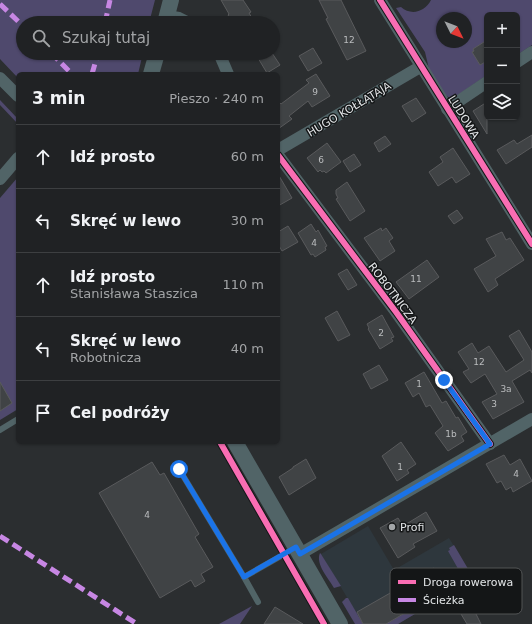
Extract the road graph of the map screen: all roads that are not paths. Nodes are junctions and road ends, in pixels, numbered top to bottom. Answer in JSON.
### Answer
{"nodes":[{"id":1,"x":171,"y":0,"type":"edge"},
{"id":2,"x":380,"y":0,"type":"edge"},
{"id":3,"x":167,"y":16,"type":"edge"},
{"id":4,"x":532,"y":52,"type":"edge"},
{"id":5,"x":155,"y":60,"type":"edge"},
{"id":6,"x":223,"y":60,"type":"edge"},
{"id":7,"x":520,"y":60,"type":"edge"},
{"id":8,"x":420,"y":67,"type":"junction"},
{"id":9,"x":152,"y":72,"type":"edge"},
{"id":10,"x":227,"y":72,"type":"edge"},
{"id":11,"x":0,"y":78,"type":"edge"},
{"id":12,"x":484,"y":84,"type":"edge"},
{"id":13,"x":16,"y":94,"type":"edge"},
{"id":14,"x":447,"y":109,"type":"junction"},
{"id":15,"x":280,"y":149,"type":"edge"},
{"id":16,"x":280,"y":159,"type":"edge"},
{"id":17,"x":16,"y":160,"type":"edge"},
{"id":18,"x":0,"y":179,"type":"edge"},
{"id":19,"x":532,"y":244,"type":"edge"},
{"id":20,"x":532,"y":419,"type":"edge"},
{"id":21,"x":16,"y":420,"type":"edge"},
{"id":22,"x":0,"y":430,"type":"edge"},
{"id":23,"x":236,"y":444,"type":"edge"},
{"id":24,"x":490,"y":444,"type":"junction"},
{"id":25,"x":179,"y":469,"type":"dead end"},
{"id":26,"x":298,"y":550,"type":"junction"},
{"id":27,"x":244,"y":577,"type":"junction"},
{"id":28,"x":258,"y":602,"type":"dead end"},
{"id":29,"x":340,"y":624,"type":"edge"}],
"edges":[{"from":1,"to":3,"type":"street"},
{"from":2,"to":8,"type":"street","name":"LUDOWA"},
{"from":4,"to":7,"type":"street"},
{"from":5,"to":9,"type":"street"},
{"from":6,"to":10,"type":"street"},
{"from":8,"to":14,"type":"street","name":"LUDOWA"},
{"from":8,"to":15,"type":"street","name":"HUGO KOŁŁĄTAJA"},
{"from":11,"to":13,"type":"street"},
{"from":12,"to":14,"type":"street"},
{"from":14,"to":19,"type":"street","name":"LUDOWA"},
{"from":16,"to":24,"type":"street","name":"ROBOTNICZA"},
{"from":17,"to":18,"type":"street"},
{"from":20,"to":24,"type":"street"},
{"from":21,"to":22,"type":"lane"},
{"from":23,"to":26,"type":"street"},
{"from":24,"to":26,"type":"street"},
{"from":25,"to":27,"type":"lane"},
{"from":26,"to":27,"type":"lane"},
{"from":26,"to":29,"type":"street"},
{"from":27,"to":28,"type":"lane"}]}
